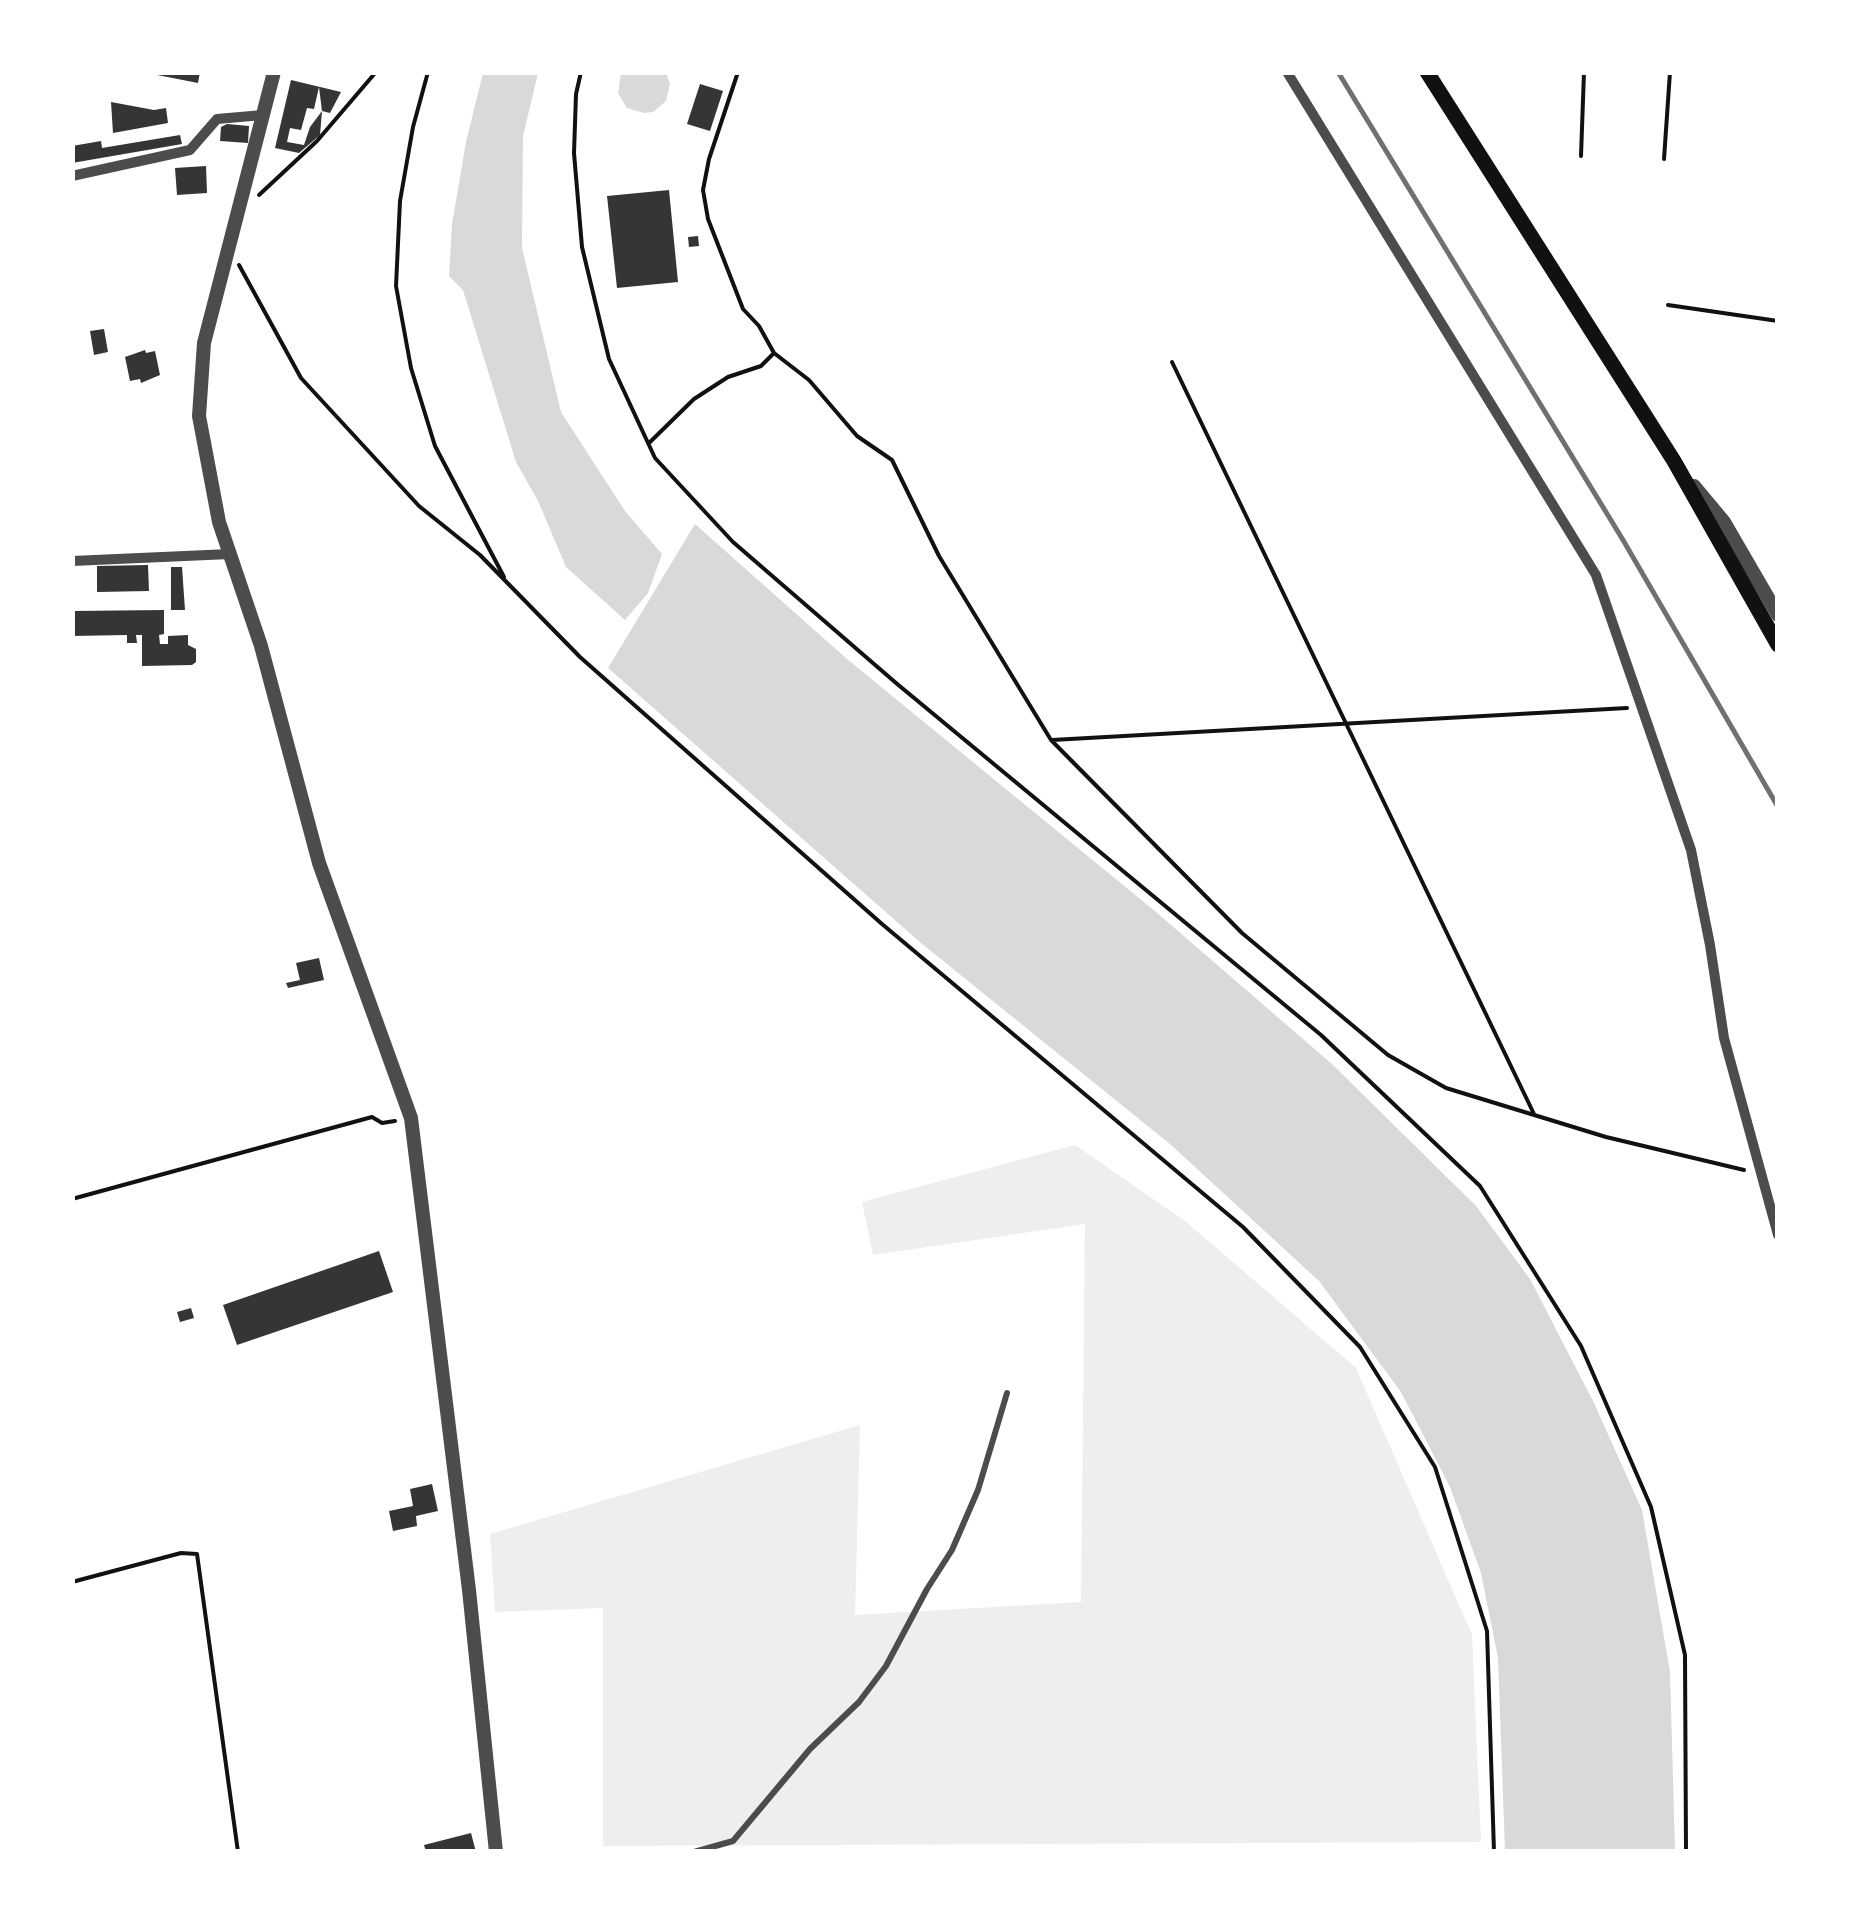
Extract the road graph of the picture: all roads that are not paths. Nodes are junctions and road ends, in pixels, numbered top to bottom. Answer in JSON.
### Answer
{"nodes":[{"id":1,"x":274,"y":72,"type":"edge"},
{"id":2,"x":1288,"y":72,"type":"edge"},
{"id":3,"x":1426,"y":72,"type":"edge"},
{"id":4,"x":262,"y":115,"type":"junction"},
{"id":5,"x":72,"y":176,"type":"edge"},
{"id":6,"x":1674,"y":461,"type":"junction"},
{"id":7,"x":230,"y":554,"type":"junction"},
{"id":8,"x":72,"y":561,"type":"edge"},
{"id":9,"x":1778,"y":615,"type":"edge"},
{"id":10,"x":1778,"y":646,"type":"edge"},
{"id":11,"x":1758,"y":1173,"type":"junction"},
{"id":12,"x":1778,"y":1210,"type":"edge"},
{"id":13,"x":1778,"y":1235,"type":"edge"},
{"id":14,"x":1007,"y":1393,"type":"dead end"},
{"id":15,"x":496,"y":1852,"type":"edge"},
{"id":16,"x":694,"y":1852,"type":"edge"}],
"edges":[{"from":1,"to":4,"type":"street"},
{"from":2,"to":11,"type":"street"},
{"from":3,"to":6,"type":"main road"},
{"from":4,"to":5,"type":"street"},
{"from":4,"to":7,"type":"street"},
{"from":6,"to":9,"type":"street"},
{"from":6,"to":10,"type":"main road"},
{"from":7,"to":8,"type":"street"},
{"from":7,"to":15,"type":"street"},
{"from":11,"to":12,"type":"lane"},
{"from":11,"to":13,"type":"street"},
{"from":14,"to":16,"type":"lane"}]}
